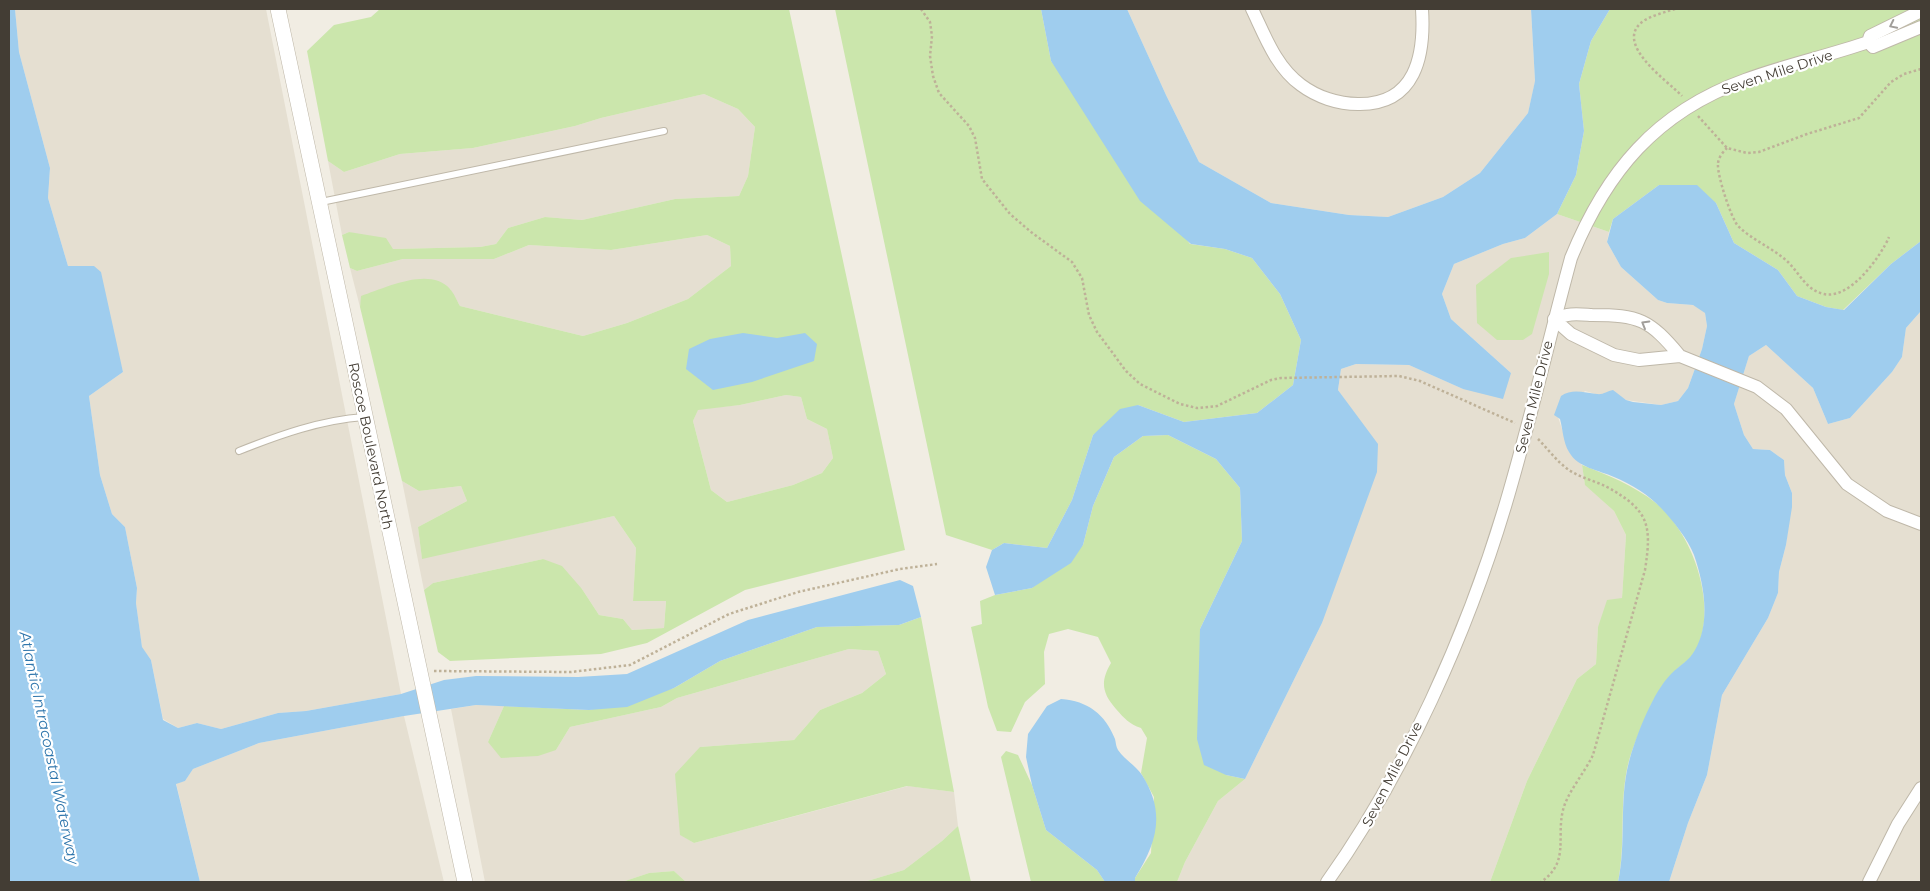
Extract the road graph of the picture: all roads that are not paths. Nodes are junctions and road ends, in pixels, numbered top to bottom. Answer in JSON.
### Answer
{"nodes":[{"id":1,"x":278,"y":9,"type":"edge"},
{"id":2,"x":1252,"y":9,"type":"edge"},
{"id":3,"x":1422,"y":9,"type":"edge"},
{"id":4,"x":1921,"y":11,"type":"edge"},
{"id":5,"x":1921,"y":27,"type":"edge"},
{"id":6,"x":1868,"y":42,"type":"junction"},
{"id":7,"x":664,"y":131,"type":"dead end"},
{"id":8,"x":319,"y":203,"type":"junction"},
{"id":9,"x":1554,"y":319,"type":"junction"},
{"id":10,"x":1680,"y":356,"type":"junction"},
{"id":11,"x":365,"y":417,"type":"junction"},
{"id":12,"x":239,"y":451,"type":"dead end"},
{"id":13,"x":1921,"y":524,"type":"edge"},
{"id":14,"x":1921,"y":788,"type":"edge"},
{"id":15,"x":465,"y":882,"type":"edge"},
{"id":16,"x":1328,"y":882,"type":"edge"},
{"id":17,"x":1869,"y":882,"type":"edge"}],
"edges":[{"from":1,"to":8,"type":"street","name":"Roscoe Boulevard North"},
{"from":2,"to":3,"type":"street"},
{"from":4,"to":6,"type":"street","name":"Seven Mile Drive","one_way":true},
{"from":5,"to":6,"type":"street","name":"Seven Mile Drive"},
{"from":6,"to":9,"type":"street","name":"Seven Mile Drive"},
{"from":7,"to":8,"type":"lane"},
{"from":8,"to":11,"type":"street","name":"Roscoe Boulevard North"},
{"from":9,"to":10,"type":"street"},
{"from":10,"to":9,"type":"street","one_way":true},
{"from":9,"to":16,"type":"street","name":"Seven Mile Drive"},
{"from":10,"to":13,"type":"street"},
{"from":11,"to":12,"type":"lane"},
{"from":11,"to":15,"type":"street","name":"Roscoe Boulevard North"},
{"from":14,"to":17,"type":"street"}]}
